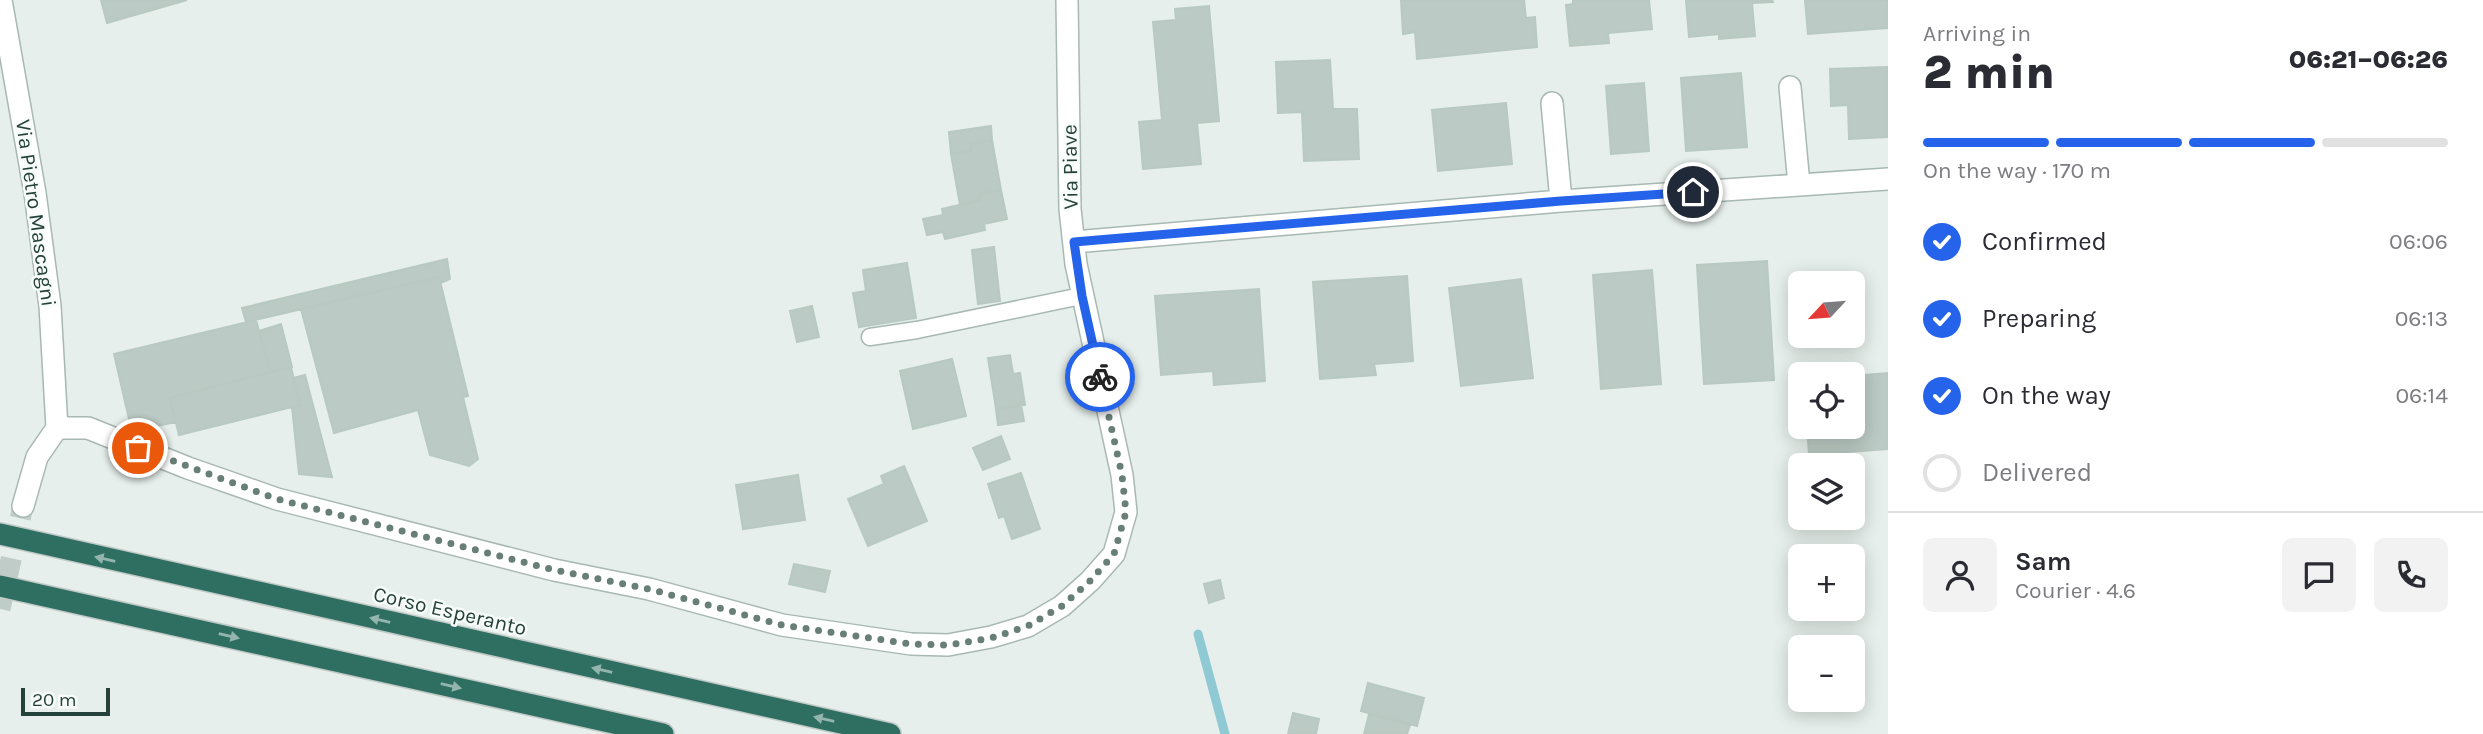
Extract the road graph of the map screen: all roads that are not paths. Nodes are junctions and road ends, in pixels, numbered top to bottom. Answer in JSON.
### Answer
{"nodes":[{"id":1,"x":1,"y":0,"type":"edge"},
{"id":2,"x":1067,"y":0,"type":"edge"},
{"id":3,"x":1790,"y":87,"type":"dead end"},
{"id":4,"x":1552,"y":103,"type":"dead end"},
{"id":5,"x":1888,"y":179,"type":"edge"},
{"id":6,"x":1799,"y":185,"type":"junction"},
{"id":7,"x":1561,"y":201,"type":"junction"},
{"id":8,"x":1074,"y":242,"type":"junction"},
{"id":9,"x":1082,"y":296,"type":"junction"},
{"id":10,"x":870,"y":337,"type":"dead end"},
{"id":11,"x":57,"y":428,"type":"junction"},
{"id":12,"x":23,"y":506,"type":"tunnel mouth"},
{"id":13,"x":0,"y":534,"type":"edge"},
{"id":14,"x":0,"y":586,"type":"edge"},
{"id":15,"x":663,"y":734,"type":"edge"},
{"id":16,"x":890,"y":734,"type":"edge"}],
"edges":[{"from":1,"to":11,"type":"street","name":"Via Pietro Mascagni"},
{"from":2,"to":8,"type":"street","name":"Via Piave"},
{"from":3,"to":6,"type":"street"},
{"from":4,"to":7,"type":"street"},
{"from":5,"to":6,"type":"street"},
{"from":6,"to":7,"type":"street"},
{"from":7,"to":8,"type":"street"},
{"from":8,"to":9,"type":"street","name":"Via Piave"},
{"from":9,"to":10,"type":"lane"},
{"from":9,"to":11,"type":"street","name":"Via Piave"},
{"from":11,"to":12,"type":"street"},
{"from":16,"to":13,"type":"highway","name":"Corso Esperanto","one_way":true},
{"from":14,"to":15,"type":"highway","one_way":true}]}
